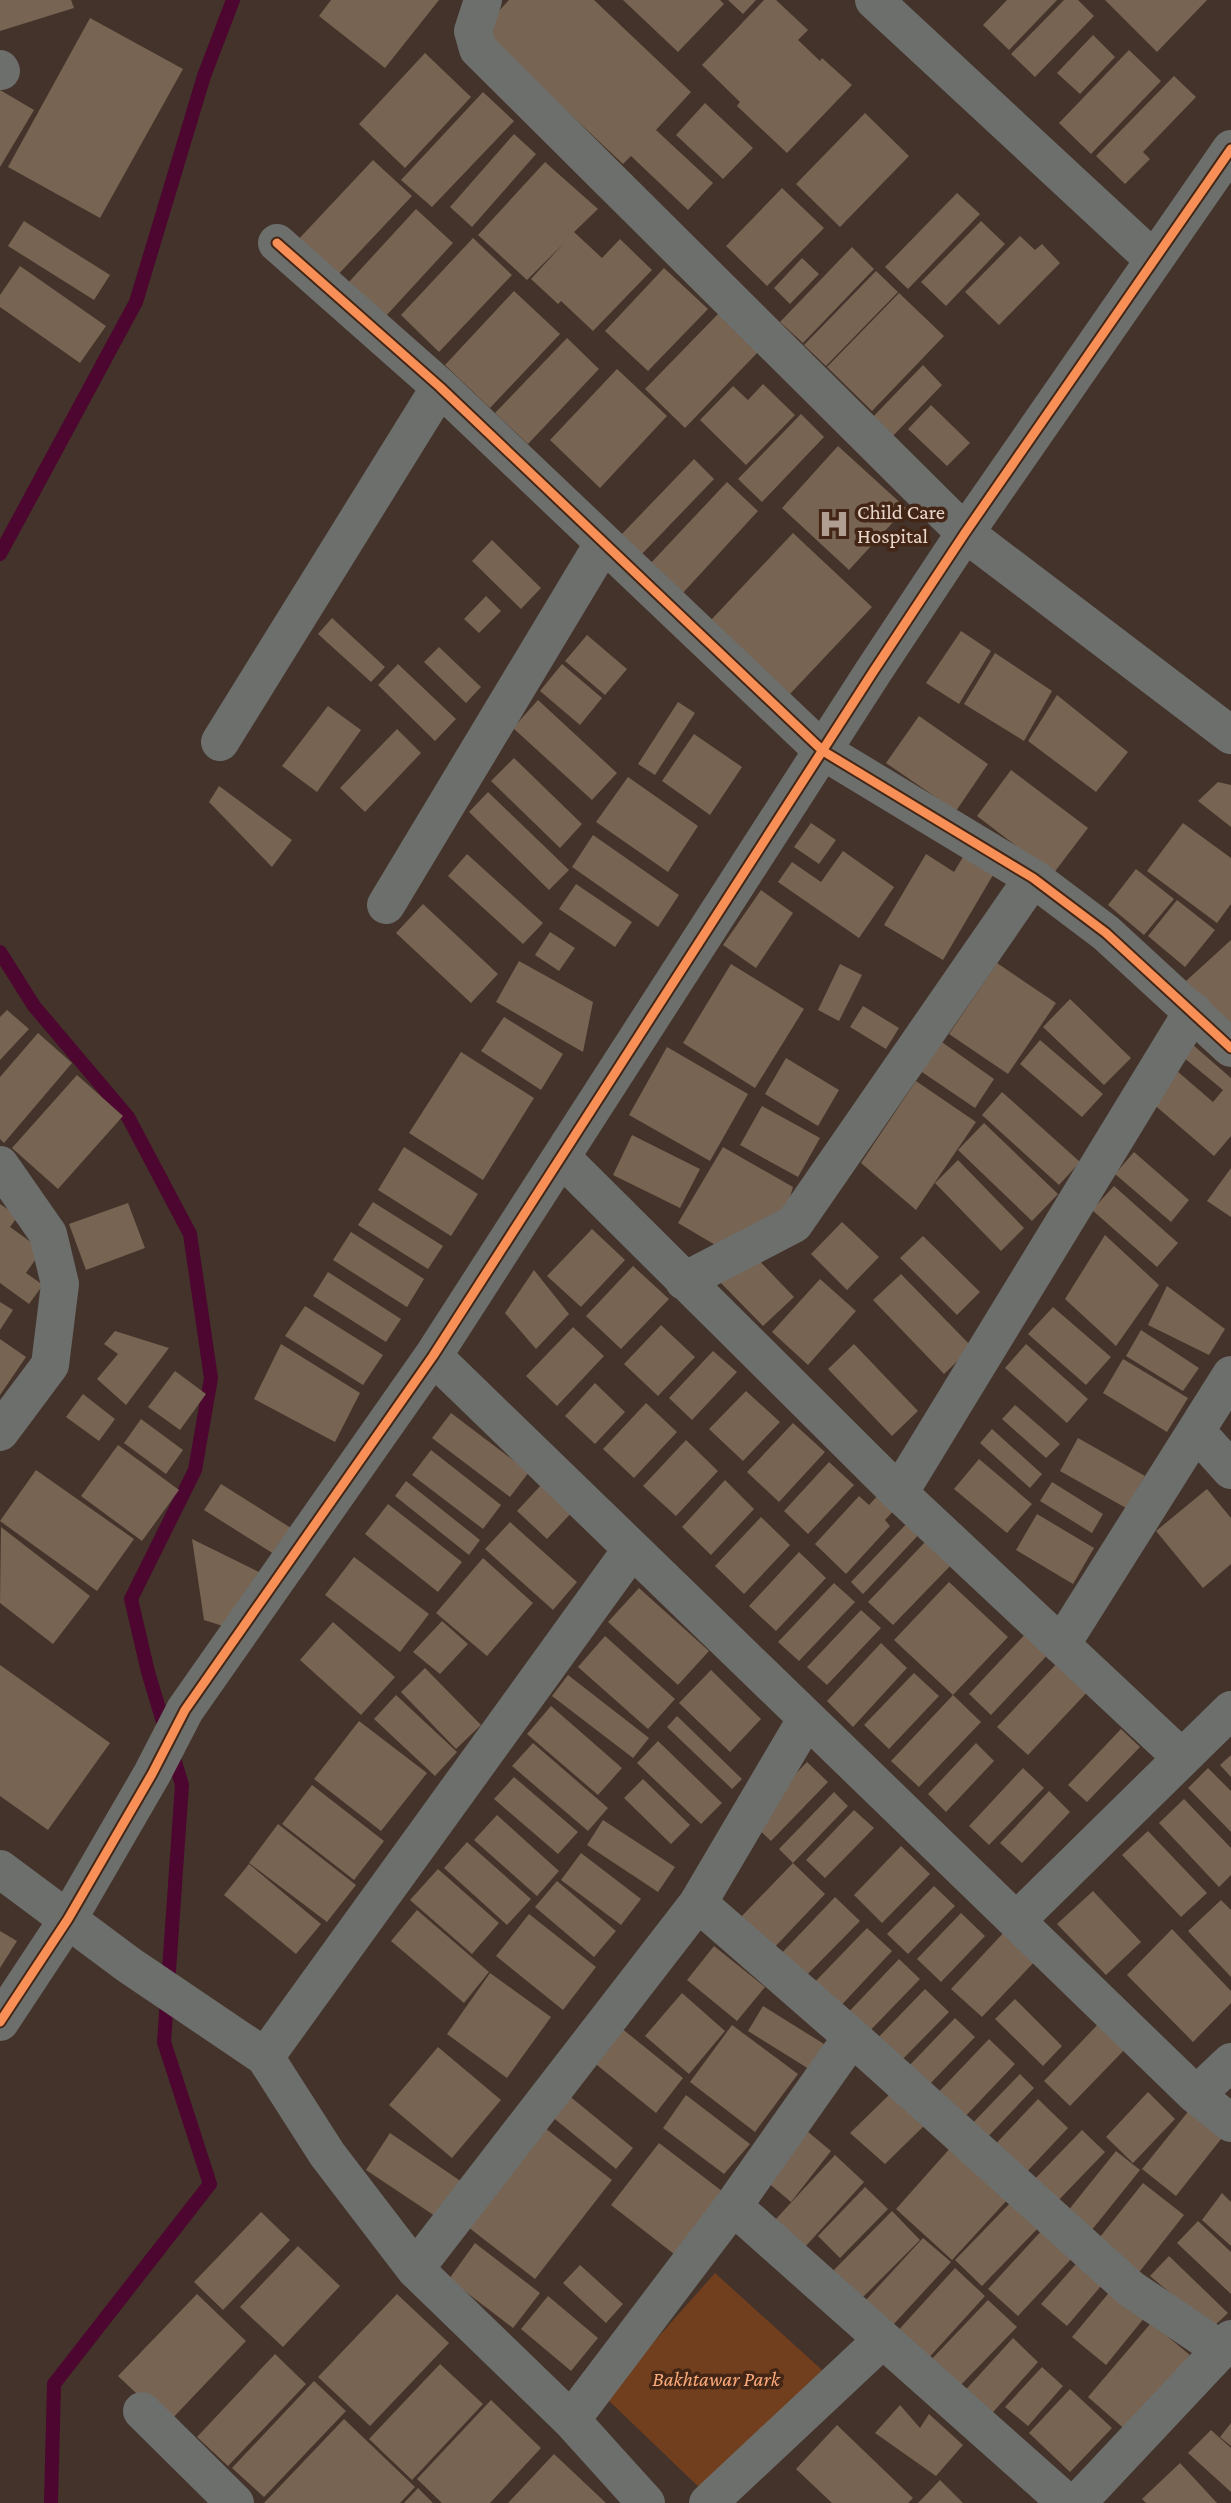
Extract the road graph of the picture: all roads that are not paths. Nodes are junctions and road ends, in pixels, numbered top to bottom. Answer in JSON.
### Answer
{"nodes":[{"id":1,"x":483,"y":0,"type":"edge"},
{"id":2,"x":874,"y":0,"type":"edge"},
{"id":3,"x":1231,"y":149,"type":"edge"},
{"id":4,"x":277,"y":243,"type":"dead end"},
{"id":5,"x":1153,"y":259,"type":"junction"},
{"id":6,"x":440,"y":387,"type":"junction"},
{"id":7,"x":965,"y":533,"type":"junction"},
{"id":8,"x":603,"y":544,"type":"junction"},
{"id":9,"x":1231,"y":735,"type":"edge"},
{"id":10,"x":220,"y":742,"type":"dead end"},
{"id":11,"x":823,"y":751,"type":"junction"},
{"id":12,"x":1032,"y":878,"type":"junction"},
{"id":13,"x":386,"y":905,"type":"dead end"},
{"id":14,"x":1193,"y":1011,"type":"junction"},
{"id":15,"x":1231,"y":1048,"type":"edge"},
{"id":16,"x":562,"y":1158,"type":"junction"},
{"id":17,"x":0,"y":1165,"type":"edge"},
{"id":18,"x":684,"y":1282,"type":"junction"},
{"id":19,"x":433,"y":1356,"type":"junction"},
{"id":20,"x":1231,"y":1375,"type":"edge"},
{"id":21,"x":1196,"y":1431,"type":"junction"},
{"id":22,"x":0,"y":1432,"type":"edge"},
{"id":23,"x":1231,"y":1470,"type":"edge"},
{"id":24,"x":899,"y":1493,"type":"junction"},
{"id":25,"x":632,"y":1549,"type":"junction"},
{"id":26,"x":1061,"y":1645,"type":"junction"},
{"id":27,"x":1231,"y":1710,"type":"edge"},
{"id":28,"x":807,"y":1718,"type":"junction"},
{"id":29,"x":1181,"y":1757,"type":"junction"},
{"id":30,"x":0,"y":1869,"type":"edge"},
{"id":31,"x":698,"y":1903,"type":"junction"},
{"id":32,"x":68,"y":1919,"type":"junction"},
{"id":33,"x":1016,"y":1921,"type":"junction"},
{"id":34,"x":0,"y":2022,"type":"edge"},
{"id":35,"x":852,"y":2037,"type":"junction"},
{"id":36,"x":265,"y":2057,"type":"junction"},
{"id":37,"x":1231,"y":2062,"type":"edge"},
{"id":38,"x":1196,"y":2095,"type":"junction"},
{"id":39,"x":1231,"y":2123,"type":"edge"},
{"id":40,"x":733,"y":2206,"type":"junction"},
{"id":41,"x":415,"y":2269,"type":"junction"},
{"id":42,"x":883,"y":2340,"type":"junction"},
{"id":43,"x":1225,"y":2344,"type":"edge"},
{"id":44,"x":142,"y":2411,"type":"dead end"},
{"id":45,"x":571,"y":2420,"type":"junction"},
{"id":46,"x":235,"y":2503,"type":"edge"},
{"id":47,"x":646,"y":2503,"type":"edge"},
{"id":48,"x":708,"y":2503,"type":"edge"},
{"id":49,"x":1067,"y":2503,"type":"edge"},
{"id":50,"x":1077,"y":2503,"type":"edge"}],
"edges":[{"from":1,"to":7,"type":"street"},
{"from":2,"to":5,"type":"street"},
{"from":3,"to":5,"type":"street"},
{"from":4,"to":6,"type":"street"},
{"from":5,"to":7,"type":"street"},
{"from":6,"to":8,"type":"street"},
{"from":6,"to":10,"type":"street"},
{"from":7,"to":9,"type":"street"},
{"from":7,"to":11,"type":"street"},
{"from":8,"to":11,"type":"street"},
{"from":8,"to":13,"type":"street"},
{"from":11,"to":12,"type":"street"},
{"from":11,"to":16,"type":"street"},
{"from":12,"to":14,"type":"street"},
{"from":12,"to":18,"type":"street"},
{"from":14,"to":15,"type":"street"},
{"from":14,"to":24,"type":"street"},
{"from":16,"to":18,"type":"street"},
{"from":16,"to":19,"type":"street"},
{"from":17,"to":22,"type":"street"},
{"from":18,"to":24,"type":"street"},
{"from":19,"to":25,"type":"street"},
{"from":19,"to":32,"type":"street"},
{"from":20,"to":21,"type":"street"},
{"from":21,"to":23,"type":"street"},
{"from":21,"to":26,"type":"street"},
{"from":24,"to":26,"type":"street"},
{"from":25,"to":28,"type":"street"},
{"from":25,"to":36,"type":"street"},
{"from":26,"to":29,"type":"street"},
{"from":27,"to":29,"type":"street"},
{"from":28,"to":31,"type":"street"},
{"from":28,"to":33,"type":"street"},
{"from":29,"to":33,"type":"street"},
{"from":30,"to":32,"type":"street"},
{"from":31,"to":35,"type":"street"},
{"from":31,"to":41,"type":"street"},
{"from":32,"to":34,"type":"street"},
{"from":32,"to":36,"type":"street"},
{"from":33,"to":38,"type":"street"},
{"from":35,"to":40,"type":"street"},
{"from":35,"to":43,"type":"street"},
{"from":36,"to":41,"type":"street"},
{"from":37,"to":38,"type":"street"},
{"from":38,"to":39,"type":"street"},
{"from":40,"to":42,"type":"street"},
{"from":40,"to":45,"type":"street"},
{"from":41,"to":45,"type":"street"},
{"from":42,"to":48,"type":"street"},
{"from":42,"to":49,"type":"street"},
{"from":43,"to":50,"type":"street"},
{"from":44,"to":46,"type":"street"},
{"from":45,"to":47,"type":"street"}]}
